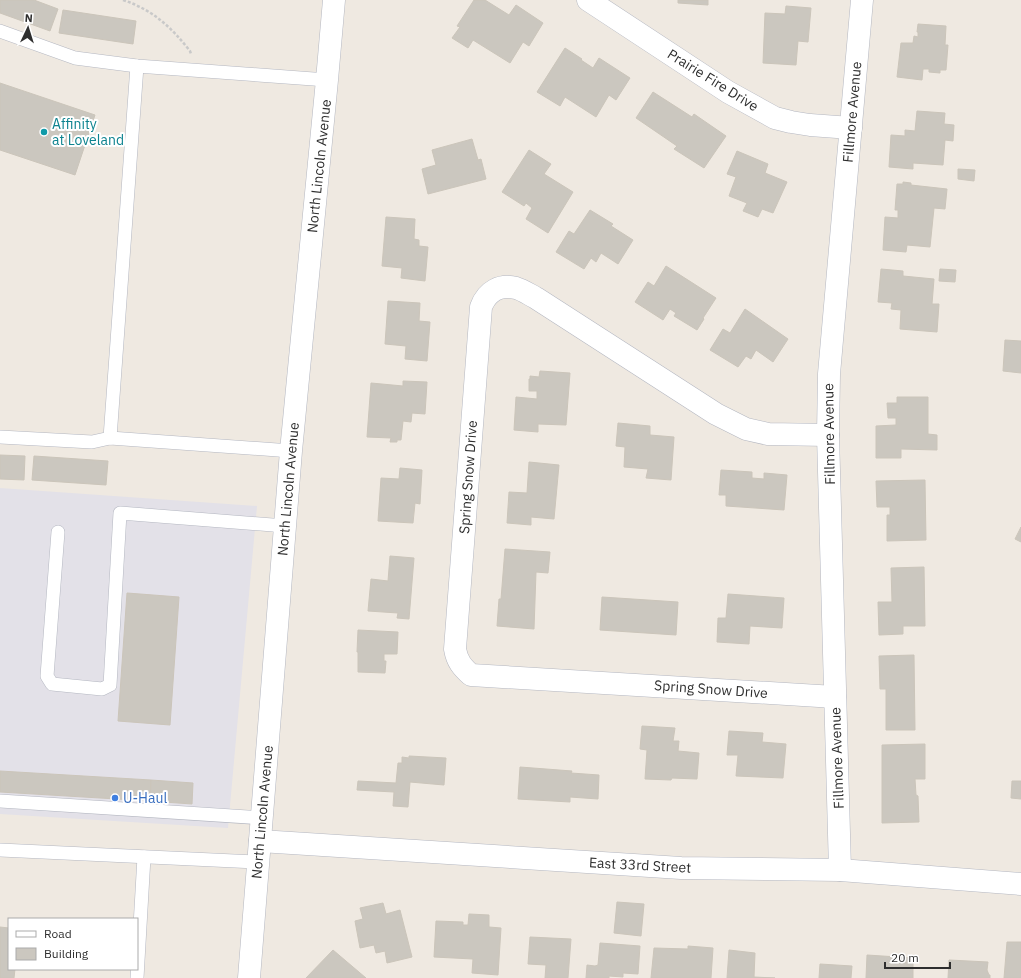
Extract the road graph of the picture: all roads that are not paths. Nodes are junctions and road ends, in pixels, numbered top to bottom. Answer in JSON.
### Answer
{"nodes":[{"id":1,"x":334,"y":0,"type":"edge"},
{"id":2,"x":588,"y":0,"type":"edge"},
{"id":3,"x":862,"y":0,"type":"edge"},
{"id":4,"x":0,"y":31,"type":"edge"},
{"id":5,"x":137,"y":66,"type":"junction"},
{"id":6,"x":327,"y":80,"type":"junction"},
{"id":7,"x":851,"y":128,"type":"junction"},
{"id":8,"x":828,"y":435,"type":"junction"},
{"id":9,"x":0,"y":437,"type":"edge"},
{"id":10,"x":110,"y":438,"type":"junction"},
{"id":11,"x":291,"y":451,"type":"junction"},
{"id":12,"x":285,"y":526,"type":"junction"},
{"id":13,"x":58,"y":532,"type":"dead end"},
{"id":14,"x":835,"y":697,"type":"junction"},
{"id":15,"x":0,"y":801,"type":"edge"},
{"id":16,"x":262,"y":818,"type":"junction"},
{"id":17,"x":0,"y":850,"type":"edge"},
{"id":18,"x":259,"y":852,"type":"junction"},
{"id":19,"x":144,"y":856,"type":"junction"},
{"id":20,"x":840,"y":870,"type":"junction"},
{"id":21,"x":1021,"y":884,"type":"edge"},
{"id":22,"x":138,"y":961,"type":"edge"},
{"id":23,"x":249,"y":978,"type":"edge"}],
"edges":[{"from":1,"to":6,"type":"street","name":"North Lincoln Avenue"},
{"from":2,"to":7,"type":"street","name":"Prairie Fire Drive"},
{"from":3,"to":7,"type":"street","name":"Fillmore Avenue"},
{"from":4,"to":5,"type":"lane"},
{"from":5,"to":6,"type":"lane"},
{"from":5,"to":10,"type":"lane"},
{"from":6,"to":11,"type":"street","name":"North Lincoln Avenue"},
{"from":7,"to":8,"type":"street","name":"Fillmore Avenue"},
{"from":8,"to":14,"type":"street","name":"Fillmore Avenue"},
{"from":8,"to":14,"type":"street","name":"Spring Snow Drive"},
{"from":9,"to":10,"type":"lane"},
{"from":10,"to":11,"type":"lane"},
{"from":11,"to":12,"type":"street","name":"North Lincoln Avenue"},
{"from":12,"to":13,"type":"lane"},
{"from":12,"to":16,"type":"street","name":"North Lincoln Avenue"},
{"from":14,"to":20,"type":"street","name":"Fillmore Avenue"},
{"from":15,"to":16,"type":"lane"},
{"from":16,"to":18,"type":"street","name":"North Lincoln Avenue"},
{"from":17,"to":19,"type":"lane"},
{"from":18,"to":19,"type":"lane"},
{"from":18,"to":20,"type":"street","name":"East 33rd Street"},
{"from":18,"to":23,"type":"street","name":"North Lincoln Avenue"},
{"from":19,"to":22,"type":"lane"},
{"from":20,"to":21,"type":"street","name":"East 33rd Street"}]}
